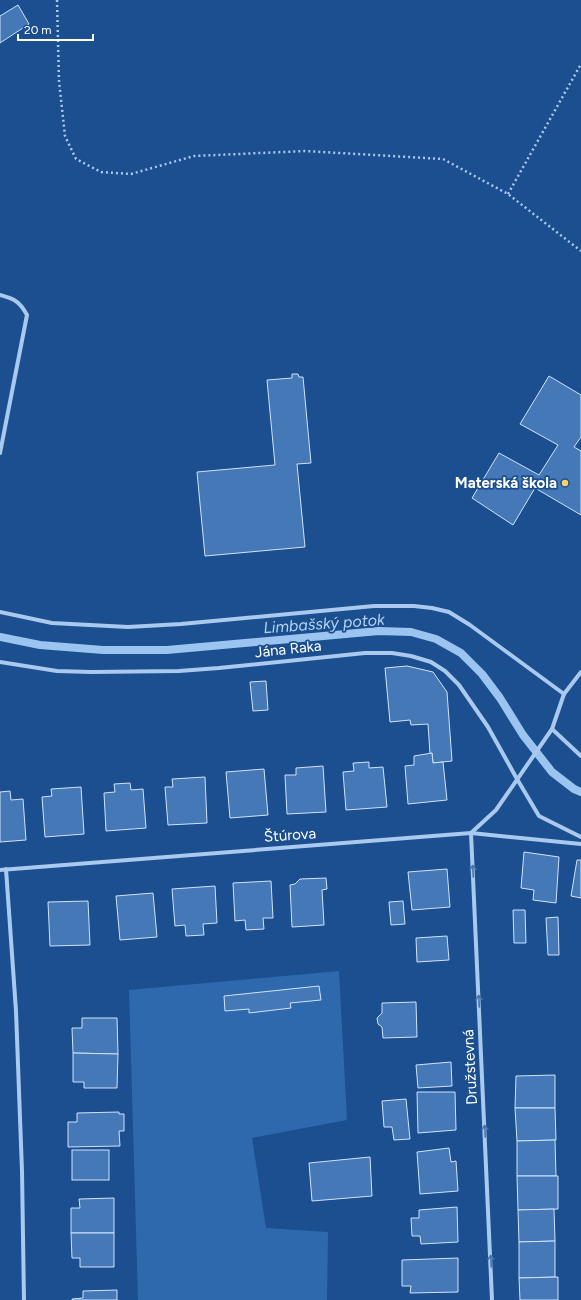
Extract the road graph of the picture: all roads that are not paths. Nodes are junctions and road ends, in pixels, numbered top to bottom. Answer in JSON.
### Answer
{"nodes":[{"id":1,"x":0,"y":295,"type":"edge"},
{"id":2,"x":0,"y":453,"type":"edge"},
{"id":3,"x":0,"y":612,"type":"edge"},
{"id":4,"x":0,"y":662,"type":"edge"},
{"id":5,"x":581,"y":672,"type":"edge"},
{"id":6,"x":564,"y":694,"type":"junction"},
{"id":7,"x":552,"y":729,"type":"junction"},
{"id":8,"x":581,"y":756,"type":"edge"},
{"id":9,"x":517,"y":780,"type":"junction"},
{"id":10,"x":471,"y":833,"type":"junction"},
{"id":11,"x":581,"y":837,"type":"edge"},
{"id":12,"x":581,"y":844,"type":"edge"},
{"id":13,"x":6,"y":869,"type":"junction"},
{"id":14,"x":0,"y":870,"type":"edge"},
{"id":15,"x":24,"y":1300,"type":"edge"},
{"id":16,"x":492,"y":1300,"type":"edge"}],
"edges":[{"from":1,"to":2,"type":"street"},
{"from":3,"to":6,"type":"street"},
{"from":4,"to":9,"type":"street","name":"Jána Raka"},
{"from":5,"to":6,"type":"street"},
{"from":6,"to":7,"type":"street"},
{"from":7,"to":8,"type":"street"},
{"from":7,"to":9,"type":"street"},
{"from":9,"to":10,"type":"street"},
{"from":9,"to":11,"type":"street","name":"Jána Raka"},
{"from":10,"to":12,"type":"street","name":"Štúrova"},
{"from":10,"to":13,"type":"street","name":"Štúrova"},
{"from":16,"to":10,"type":"street","name":"Družstevná","one_way":true},
{"from":13,"to":14,"type":"street","name":"Štúrova"},
{"from":13,"to":15,"type":"street"}]}
